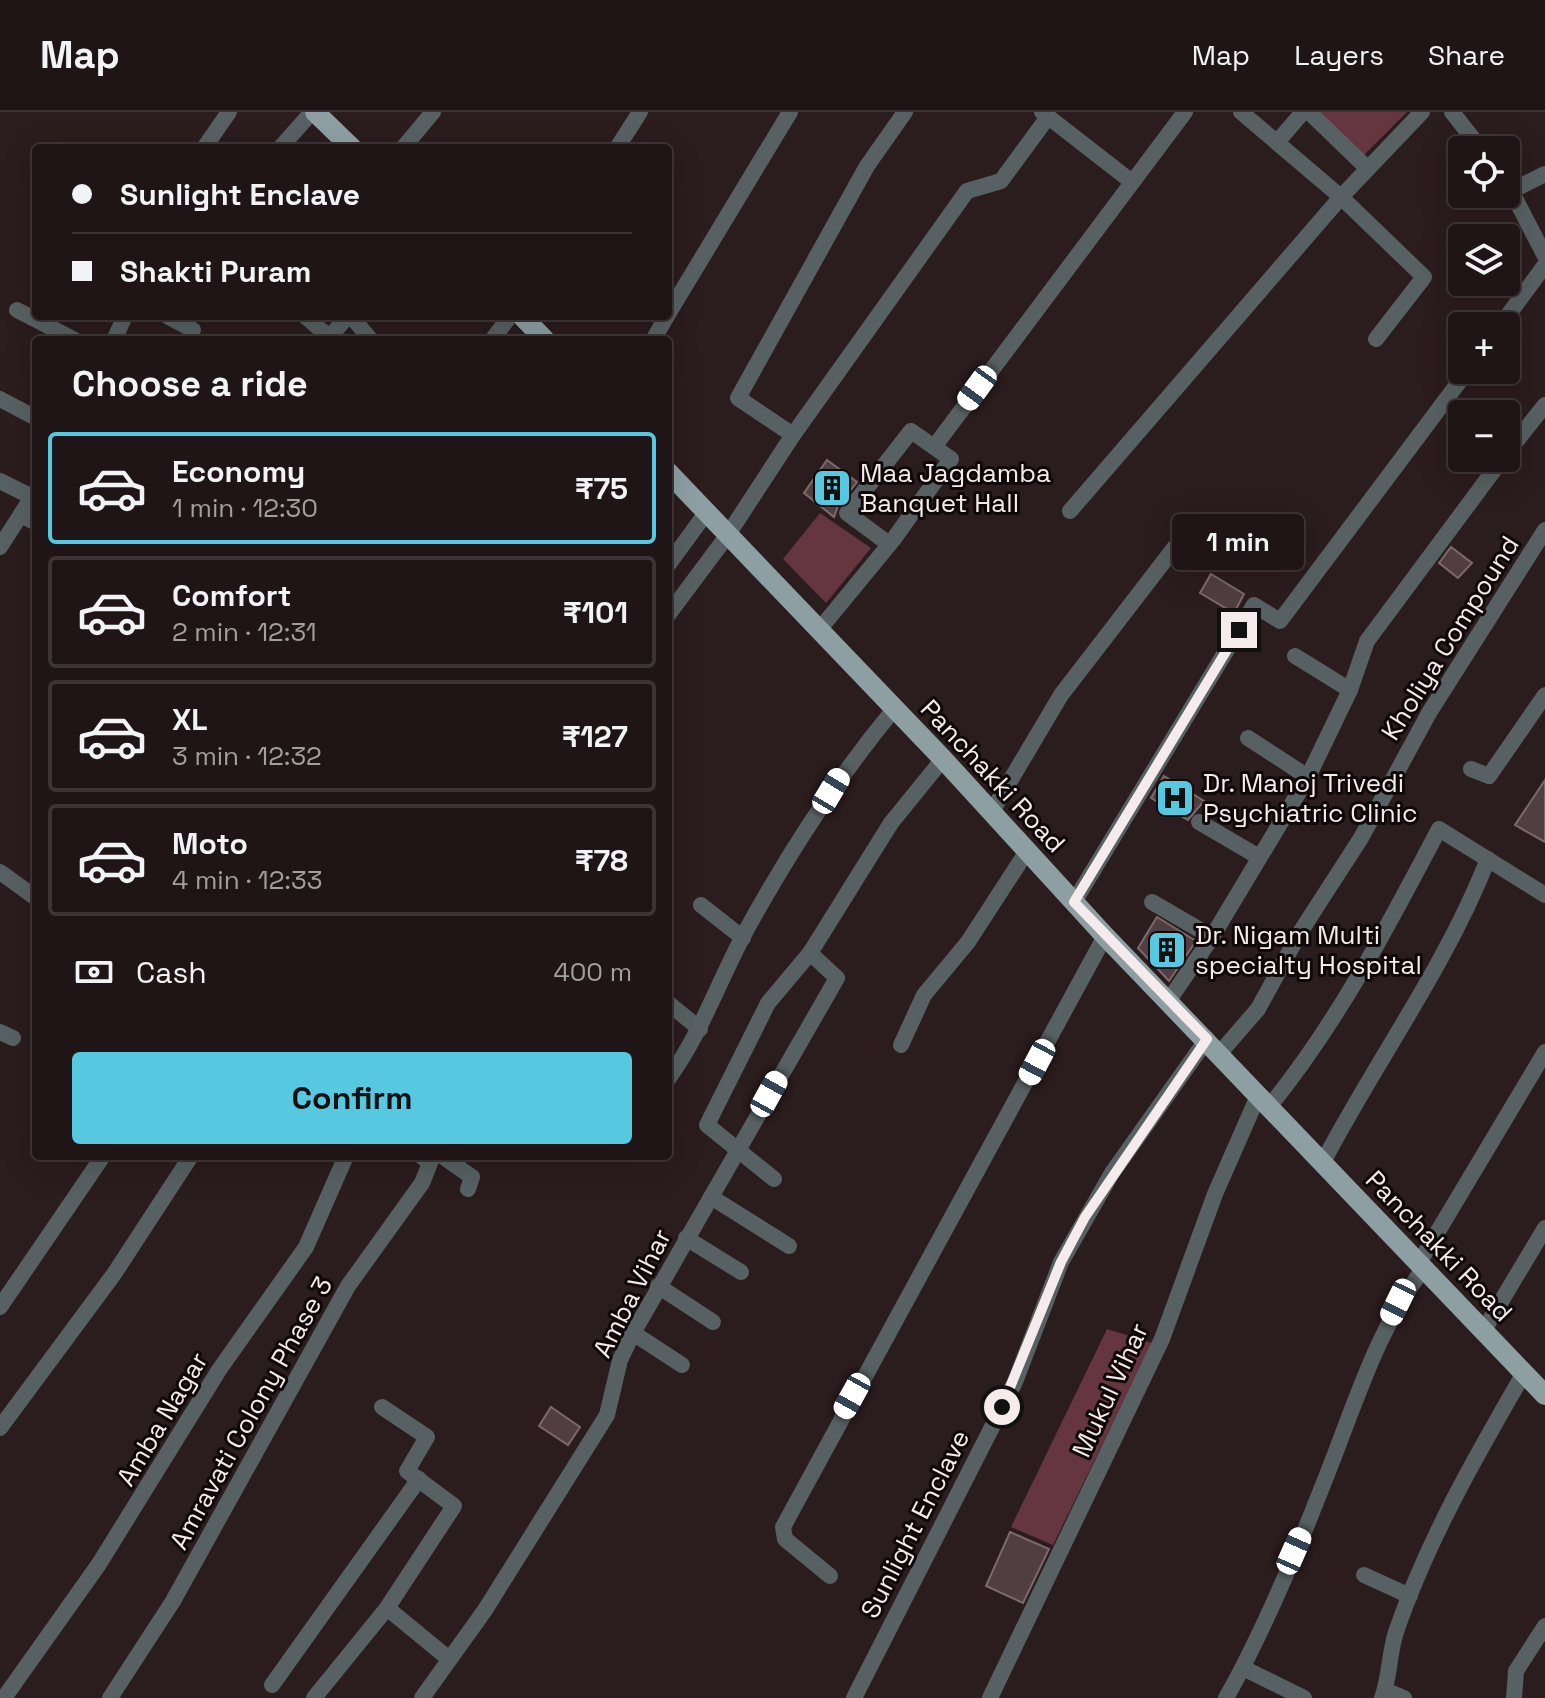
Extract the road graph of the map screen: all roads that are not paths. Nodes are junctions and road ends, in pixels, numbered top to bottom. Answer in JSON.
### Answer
{"nodes":[{"id":1,"x":229,"y":112,"type":"edge"},
{"id":2,"x":314,"y":112,"type":"edge"},
{"id":3,"x":433,"y":112,"type":"edge"},
{"id":4,"x":640,"y":112,"type":"edge"},
{"id":5,"x":790,"y":112,"type":"edge"},
{"id":6,"x":905,"y":112,"type":"edge"},
{"id":7,"x":1185,"y":112,"type":"edge"},
{"id":8,"x":1241,"y":112,"type":"edge"},
{"id":9,"x":1303,"y":112,"type":"edge"},
{"id":10,"x":1309,"y":112,"type":"edge"},
{"id":11,"x":1422,"y":112,"type":"edge"},
{"id":12,"x":1452,"y":112,"type":"edge"},
{"id":13,"x":1045,"y":114,"type":"edge"},
{"id":14,"x":1471,"y":136,"type":"edge"},
{"id":15,"x":1278,"y":141,"type":"junction"},
{"id":16,"x":207,"y":144,"type":"edge"},
{"id":17,"x":284,"y":144,"type":"edge"},
{"id":18,"x":348,"y":144,"type":"edge"},
{"id":19,"x":406,"y":144,"type":"edge"},
{"id":20,"x":620,"y":144,"type":"edge"},
{"id":21,"x":1366,"y":167,"type":"junction"},
{"id":22,"x":1545,"y":174,"type":"edge"},
{"id":23,"x":1132,"y":182,"type":"junction"},
{"id":24,"x":1520,"y":182,"type":"edge"},
{"id":25,"x":1341,"y":197,"type":"junction"},
{"id":26,"x":1520,"y":207,"type":"edge"},
{"id":27,"x":1545,"y":256,"type":"edge"},
{"id":28,"x":1545,"y":265,"type":"edge"},
{"id":29,"x":672,"y":308,"type":"edge"},
{"id":30,"x":17,"y":310,"type":"dead end"},
{"id":31,"x":1510,"y":312,"type":"edge"},
{"id":32,"x":32,"y":318,"type":"edge"},
{"id":33,"x":36,"y":320,"type":"edge"},
{"id":34,"x":174,"y":320,"type":"edge"},
{"id":35,"x":309,"y":320,"type":"edge"},
{"id":36,"x":345,"y":320,"type":"edge"},
{"id":37,"x":353,"y":320,"type":"edge"},
{"id":38,"x":526,"y":320,"type":"edge"},
{"id":39,"x":193,"y":330,"type":"dead end"},
{"id":40,"x":67,"y":336,"type":"edge"},
{"id":41,"x":325,"y":336,"type":"edge"},
{"id":42,"x":331,"y":336,"type":"edge"},
{"id":43,"x":367,"y":336,"type":"edge"},
{"id":44,"x":541,"y":336,"type":"edge"},
{"id":45,"x":1376,"y":339,"type":"dead end"},
{"id":46,"x":1458,"y":384,"type":"edge"},
{"id":47,"x":0,"y":399,"type":"edge"},
{"id":48,"x":1545,"y":405,"type":"edge"},
{"id":49,"x":32,"y":416,"type":"edge"},
{"id":50,"x":793,"y":435,"type":"junction"},
{"id":51,"x":1520,"y":436,"type":"edge"},
{"id":52,"x":934,"y":447,"type":"junction"},
{"id":53,"x":1492,"y":472,"type":"edge"},
{"id":54,"x":672,"y":476,"type":"edge"},
{"id":55,"x":0,"y":481,"type":"edge"},
{"id":56,"x":32,"y":493,"type":"edge"},
{"id":57,"x":1070,"y":511,"type":"dead end"},
{"id":58,"x":706,"y":513,"type":"junction"},
{"id":59,"x":28,"y":519,"type":"edge"},
{"id":60,"x":1545,"y":530,"type":"edge"},
{"id":61,"x":727,"y":536,"type":"junction"},
{"id":62,"x":889,"y":544,"type":"junction"},
{"id":63,"x":0,"y":547,"type":"edge"},
{"id":64,"x":1175,"y":547,"type":"dead end"},
{"id":65,"x":672,"y":560,"type":"edge"},
{"id":66,"x":672,"y":610,"type":"edge"},
{"id":67,"x":819,"y":630,"type":"junction"},
{"id":68,"x":1295,"y":656,"type":"dead end"},
{"id":69,"x":1350,"y":690,"type":"junction"},
{"id":70,"x":1545,"y":695,"type":"edge"},
{"id":71,"x":895,"y":708,"type":"junction"},
{"id":72,"x":1248,"y":738,"type":"dead end"},
{"id":73,"x":943,"y":759,"type":"junction"},
{"id":74,"x":1471,"y":769,"type":"dead end"},
{"id":75,"x":1308,"y":777,"type":"junction"},
{"id":76,"x":991,"y":813,"type":"junction"},
{"id":77,"x":1199,"y":822,"type":"dead end"},
{"id":78,"x":1027,"y":851,"type":"junction"},
{"id":79,"x":1259,"y":857,"type":"junction"},
{"id":80,"x":1488,"y":859,"type":"junction"},
{"id":81,"x":2,"y":877,"type":"edge"},
{"id":82,"x":1545,"y":895,"type":"edge"},
{"id":83,"x":32,"y":896,"type":"edge"},
{"id":84,"x":1074,"y":902,"type":"junction"},
{"id":85,"x":1152,"y":902,"type":"dead end"},
{"id":86,"x":701,"y":905,"type":"dead end"},
{"id":87,"x":1105,"y":936,"type":"junction"},
{"id":88,"x":1212,"y":937,"type":"junction"},
{"id":89,"x":743,"y":938,"type":"junction"},
{"id":90,"x":810,"y":953,"type":"junction"},
{"id":91,"x":1169,"y":1000,"type":"junction"},
{"id":92,"x":672,"y":1006,"type":"edge"},
{"id":93,"x":700,"y":1029,"type":"junction"},
{"id":94,"x":901,"y":1045,"type":"dead end"},
{"id":95,"x":1213,"y":1047,"type":"junction"},
{"id":96,"x":1545,"y":1052,"type":"edge"},
{"id":97,"x":672,"y":1073,"type":"edge"},
{"id":98,"x":1264,"y":1102,"type":"junction"},
{"id":99,"x":738,"y":1149,"type":"junction"},
{"id":100,"x":100,"y":1160,"type":"edge"},
{"id":101,"x":188,"y":1160,"type":"edge"},
{"id":102,"x":344,"y":1160,"type":"edge"},
{"id":103,"x":426,"y":1160,"type":"edge"},
{"id":104,"x":448,"y":1160,"type":"edge"},
{"id":105,"x":1323,"y":1162,"type":"junction"},
{"id":106,"x":774,"y":1179,"type":"dead end"},
{"id":107,"x":468,"y":1189,"type":"dead end"},
{"id":108,"x":711,"y":1197,"type":"junction"},
{"id":109,"x":1545,"y":1228,"type":"edge"},
{"id":110,"x":686,"y":1238,"type":"junction"},
{"id":111,"x":789,"y":1246,"type":"dead end"},
{"id":112,"x":1421,"y":1266,"type":"junction"},
{"id":113,"x":741,"y":1272,"type":"dead end"},
{"id":114,"x":658,"y":1286,"type":"junction"},
{"id":115,"x":0,"y":1307,"type":"edge"},
{"id":116,"x":713,"y":1322,"type":"dead end"},
{"id":117,"x":1484,"y":1330,"type":"junction"},
{"id":118,"x":633,"y":1333,"type":"junction"},
{"id":119,"x":682,"y":1365,"type":"dead end"},
{"id":120,"x":1524,"y":1373,"type":"junction"},
{"id":121,"x":1545,"y":1395,"type":"edge"},
{"id":122,"x":382,"y":1407,"type":"dead end"},
{"id":123,"x":0,"y":1428,"type":"edge"},
{"id":124,"x":419,"y":1479,"type":"junction"},
{"id":125,"x":1364,"y":1575,"type":"dead end"},
{"id":126,"x":830,"y":1576,"type":"dead end"},
{"id":127,"x":1410,"y":1596,"type":"junction"},
{"id":128,"x":387,"y":1608,"type":"junction"},
{"id":129,"x":1545,"y":1626,"type":"edge"},
{"id":130,"x":449,"y":1659,"type":"junction"},
{"id":131,"x":1243,"y":1668,"type":"junction"},
{"id":132,"x":272,"y":1685,"type":"dead end"},
{"id":133,"x":1384,"y":1694,"type":"edge"},
{"id":134,"x":4,"y":1698,"type":"edge"},
{"id":135,"x":110,"y":1698,"type":"edge"},
{"id":136,"x":314,"y":1698,"type":"edge"},
{"id":137,"x":422,"y":1698,"type":"edge"},
{"id":138,"x":854,"y":1698,"type":"edge"},
{"id":139,"x":990,"y":1698,"type":"edge"},
{"id":140,"x":1226,"y":1698,"type":"edge"},
{"id":141,"x":1304,"y":1698,"type":"edge"},
{"id":142,"x":1404,"y":1698,"type":"edge"},
{"id":143,"x":1514,"y":1698,"type":"edge"}],
"edges":[{"from":1,"to":16,"type":"street"},
{"from":2,"to":17,"type":"street"},
{"from":2,"to":18,"type":"main road"},
{"from":3,"to":19,"type":"street"},
{"from":4,"to":20,"type":"street"},
{"from":5,"to":29,"type":"street"},
{"from":6,"to":50,"type":"street"},
{"from":7,"to":23,"type":"street"},
{"from":8,"to":15,"type":"street"},
{"from":9,"to":15,"type":"street"},
{"from":10,"to":21,"type":"street"},
{"from":11,"to":21,"type":"street"},
{"from":12,"to":14,"type":"street"},
{"from":13,"to":23,"type":"street"},
{"from":13,"to":50,"type":"street"},
{"from":15,"to":25,"type":"street"},
{"from":21,"to":25,"type":"street"},
{"from":22,"to":24,"type":"street"},
{"from":23,"to":52,"type":"street"},
{"from":25,"to":45,"type":"street"},
{"from":25,"to":57,"type":"street"},
{"from":26,"to":27,"type":"street"},
{"from":28,"to":31,"type":"street"},
{"from":30,"to":32,"type":"street"},
{"from":33,"to":40,"type":"street"},
{"from":34,"to":39,"type":"street"},
{"from":35,"to":41,"type":"street"},
{"from":36,"to":42,"type":"street"},
{"from":37,"to":43,"type":"street"},
{"from":38,"to":44,"type":"main road"},
{"from":46,"to":84,"type":"street"},
{"from":47,"to":49,"type":"street"},
{"from":48,"to":51,"type":"street"},
{"from":50,"to":61,"type":"street"},
{"from":52,"to":62,"type":"street"},
{"from":52,"to":62,"type":"street"},
{"from":53,"to":69,"type":"street"},
{"from":54,"to":58,"type":"main road","name":"Panchakki Road"},
{"from":55,"to":56,"type":"street"},
{"from":58,"to":61,"type":"main road","name":"Panchakki Road"},
{"from":58,"to":65,"type":"street"},
{"from":59,"to":63,"type":"street"},
{"from":60,"to":95,"type":"street","name":"Kholiya Compound"},
{"from":61,"to":66,"type":"street"},
{"from":61,"to":67,"type":"main road","name":"Panchakki Road"},
{"from":62,"to":67,"type":"street"},
{"from":64,"to":76,"type":"street"},
{"from":67,"to":71,"type":"main road","name":"Panchakki Road"},
{"from":68,"to":69,"type":"street"},
{"from":69,"to":75,"type":"street"},
{"from":70,"to":74,"type":"street"},
{"from":71,"to":73,"type":"main road","name":"Panchakki Road"},
{"from":71,"to":89,"type":"street"},
{"from":72,"to":75,"type":"street"},
{"from":73,"to":76,"type":"main road","name":"Panchakki Road"},
{"from":73,"to":90,"type":"street"},
{"from":75,"to":79,"type":"street"},
{"from":76,"to":78,"type":"main road","name":"Panchakki Road"},
{"from":77,"to":79,"type":"street"},
{"from":78,"to":84,"type":"main road","name":"Panchakki Road"},
{"from":78,"to":94,"type":"street"},
{"from":79,"to":88,"type":"street"},
{"from":80,"to":82,"type":"street"},
{"from":80,"to":98,"type":"street","name":"Mukul Vihar"},
{"from":80,"to":105,"type":"street"},
{"from":81,"to":83,"type":"street"},
{"from":84,"to":87,"type":"main road","name":"Panchakki Road"},
{"from":85,"to":88,"type":"street"},
{"from":86,"to":89,"type":"street"},
{"from":87,"to":91,"type":"main road","name":"Panchakki Road"},
{"from":87,"to":126,"type":"street"},
{"from":88,"to":91,"type":"street"},
{"from":89,"to":93,"type":"street"},
{"from":90,"to":99,"type":"street","name":"Amba Vihar"},
{"from":90,"to":99,"type":"street"},
{"from":91,"to":95,"type":"main road","name":"Panchakki Road"},
{"from":92,"to":93,"type":"street"},
{"from":93,"to":97,"type":"street"},
{"from":95,"to":98,"type":"main road","name":"Panchakki Road"},
{"from":95,"to":138,"type":"street","name":"Sunlight Enclave"},
{"from":96,"to":112,"type":"street"},
{"from":98,"to":105,"type":"main road","name":"Panchakki Road"},
{"from":98,"to":139,"type":"street","name":"Mukul Vihar"},
{"from":99,"to":106,"type":"street"},
{"from":99,"to":108,"type":"street","name":"Amba Vihar"},
{"from":100,"to":115,"type":"street"},
{"from":101,"to":123,"type":"street"},
{"from":102,"to":134,"type":"street","name":"Amba Nagar"},
{"from":103,"to":135,"type":"street","name":"Amravati Colony Phase 3"},
{"from":104,"to":107,"type":"street"},
{"from":105,"to":112,"type":"main road","name":"Panchakki Road"},
{"from":108,"to":110,"type":"street","name":"Amba Vihar"},
{"from":108,"to":111,"type":"street"},
{"from":109,"to":117,"type":"street"},
{"from":110,"to":113,"type":"street"},
{"from":110,"to":114,"type":"street","name":"Amba Vihar"},
{"from":112,"to":117,"type":"main road","name":"Panchakki Road"},
{"from":112,"to":131,"type":"street"},
{"from":114,"to":116,"type":"street"},
{"from":114,"to":118,"type":"street","name":"Amba Vihar"},
{"from":117,"to":120,"type":"main road","name":"Panchakki Road"},
{"from":118,"to":119,"type":"street"},
{"from":118,"to":130,"type":"street","name":"Amba Vihar"},
{"from":120,"to":121,"type":"main road","name":"Panchakki Road"},
{"from":120,"to":127,"type":"street"},
{"from":122,"to":124,"type":"street"},
{"from":124,"to":128,"type":"street"},
{"from":124,"to":132,"type":"street"},
{"from":125,"to":127,"type":"street"},
{"from":127,"to":133,"type":"street"},
{"from":128,"to":130,"type":"street"},
{"from":128,"to":136,"type":"street"},
{"from":129,"to":143,"type":"street"},
{"from":130,"to":137,"type":"street","name":"Amba Vihar"},
{"from":131,"to":140,"type":"street"},
{"from":131,"to":141,"type":"street"},
{"from":133,"to":142,"type":"street"}]}
